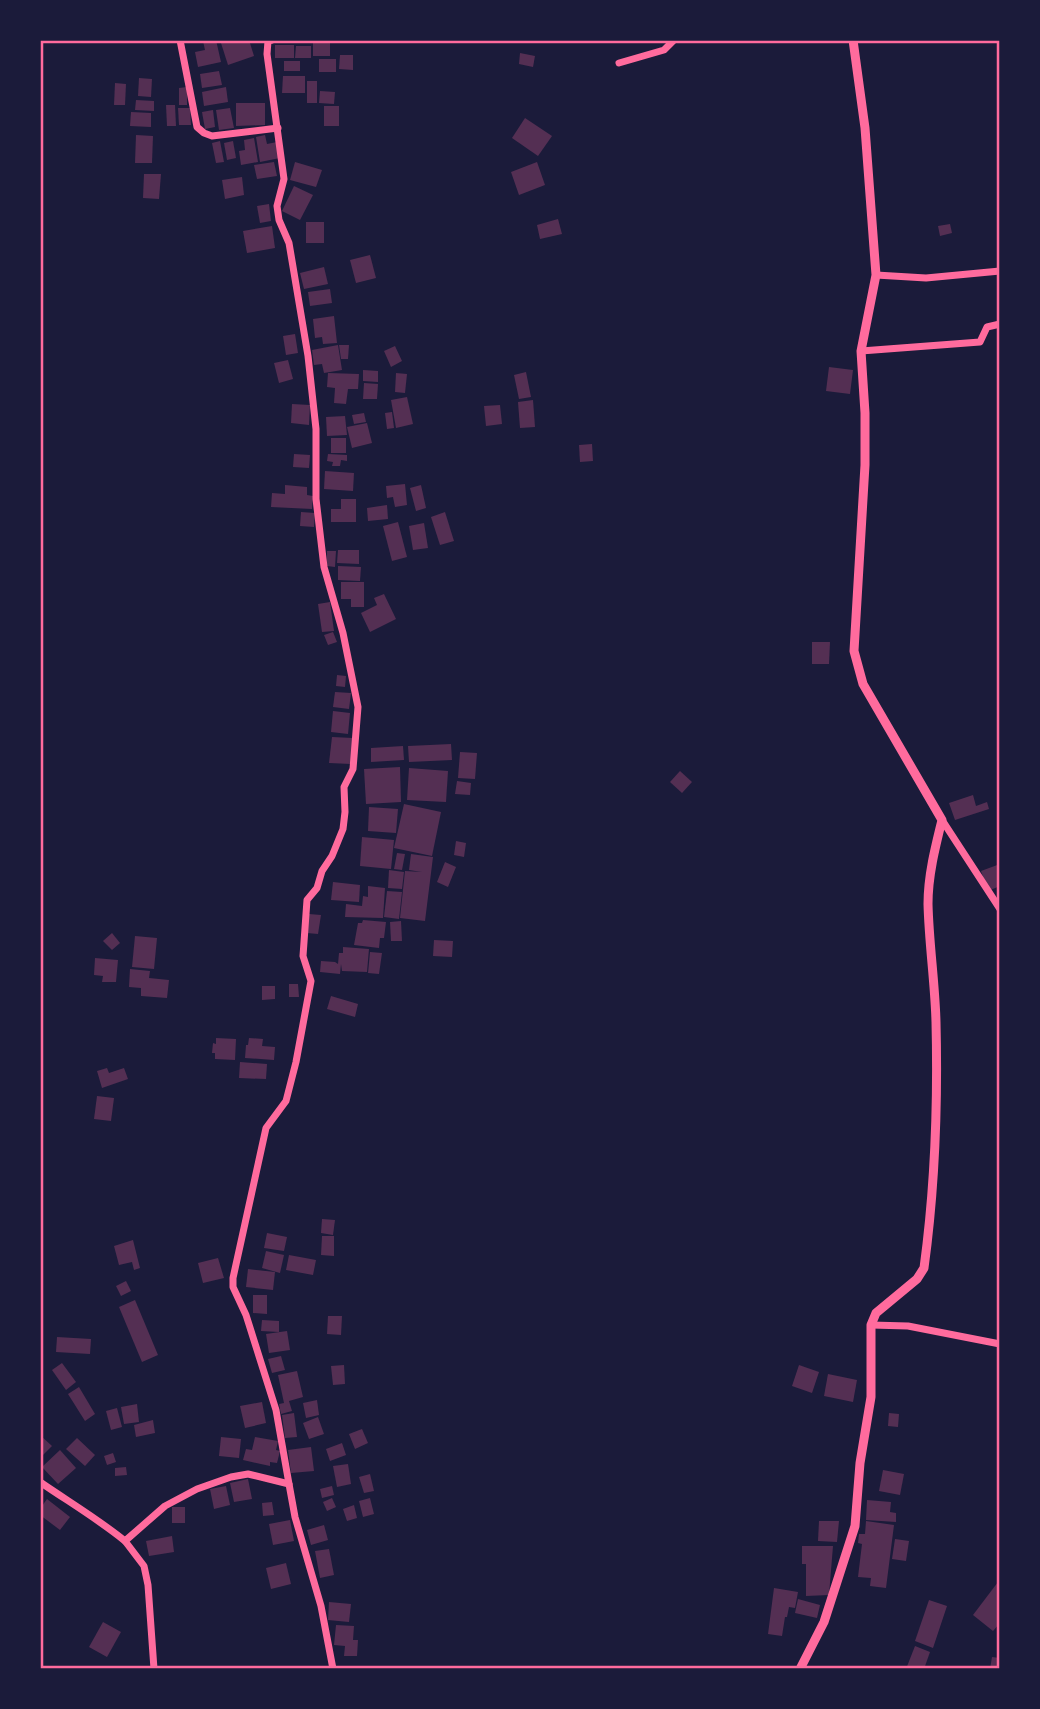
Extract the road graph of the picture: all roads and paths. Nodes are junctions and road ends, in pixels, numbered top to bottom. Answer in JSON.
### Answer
{"nodes":[{"id":1,"x":180,"y":40,"type":"edge"},
{"id":2,"x":272,"y":40,"type":"edge"},
{"id":3,"x":674,"y":40,"type":"edge"},
{"id":4,"x":853,"y":40,"type":"edge"},
{"id":5,"x":619,"y":63,"type":"dead end"},
{"id":6,"x":278,"y":128,"type":"junction"},
{"id":7,"x":1000,"y":271,"type":"edge"},
{"id":8,"x":876,"y":275,"type":"junction"},
{"id":9,"x":1000,"y":324,"type":"edge"},
{"id":10,"x":861,"y":351,"type":"junction"},
{"id":11,"x":942,"y":820,"type":"junction"},
{"id":12,"x":1000,"y":909,"type":"edge"},
{"id":13,"x":871,"y":1325,"type":"junction"},
{"id":14,"x":1000,"y":1344,"type":"edge"},
{"id":15,"x":40,"y":1482,"type":"edge"},
{"id":16,"x":289,"y":1483,"type":"junction"},
{"id":17,"x":125,"y":1541,"type":"junction"},
{"id":18,"x":154,"y":1669,"type":"edge"},
{"id":19,"x":333,"y":1669,"type":"edge"},
{"id":20,"x":800,"y":1669,"type":"edge"}],
"edges":[{"from":1,"to":6,"type":"street"},
{"from":2,"to":6,"type":"street"},
{"from":3,"to":5,"type":"street"},
{"from":4,"to":8,"type":"street"},
{"from":6,"to":16,"type":"street"},
{"from":7,"to":8,"type":"street"},
{"from":8,"to":10,"type":"street"},
{"from":9,"to":10,"type":"street"},
{"from":10,"to":11,"type":"street"},
{"from":11,"to":12,"type":"street"},
{"from":11,"to":13,"type":"street"},
{"from":13,"to":14,"type":"street"},
{"from":13,"to":20,"type":"street"},
{"from":15,"to":17,"type":"street"},
{"from":16,"to":17,"type":"street"},
{"from":16,"to":19,"type":"street"},
{"from":17,"to":18,"type":"street"}]}
